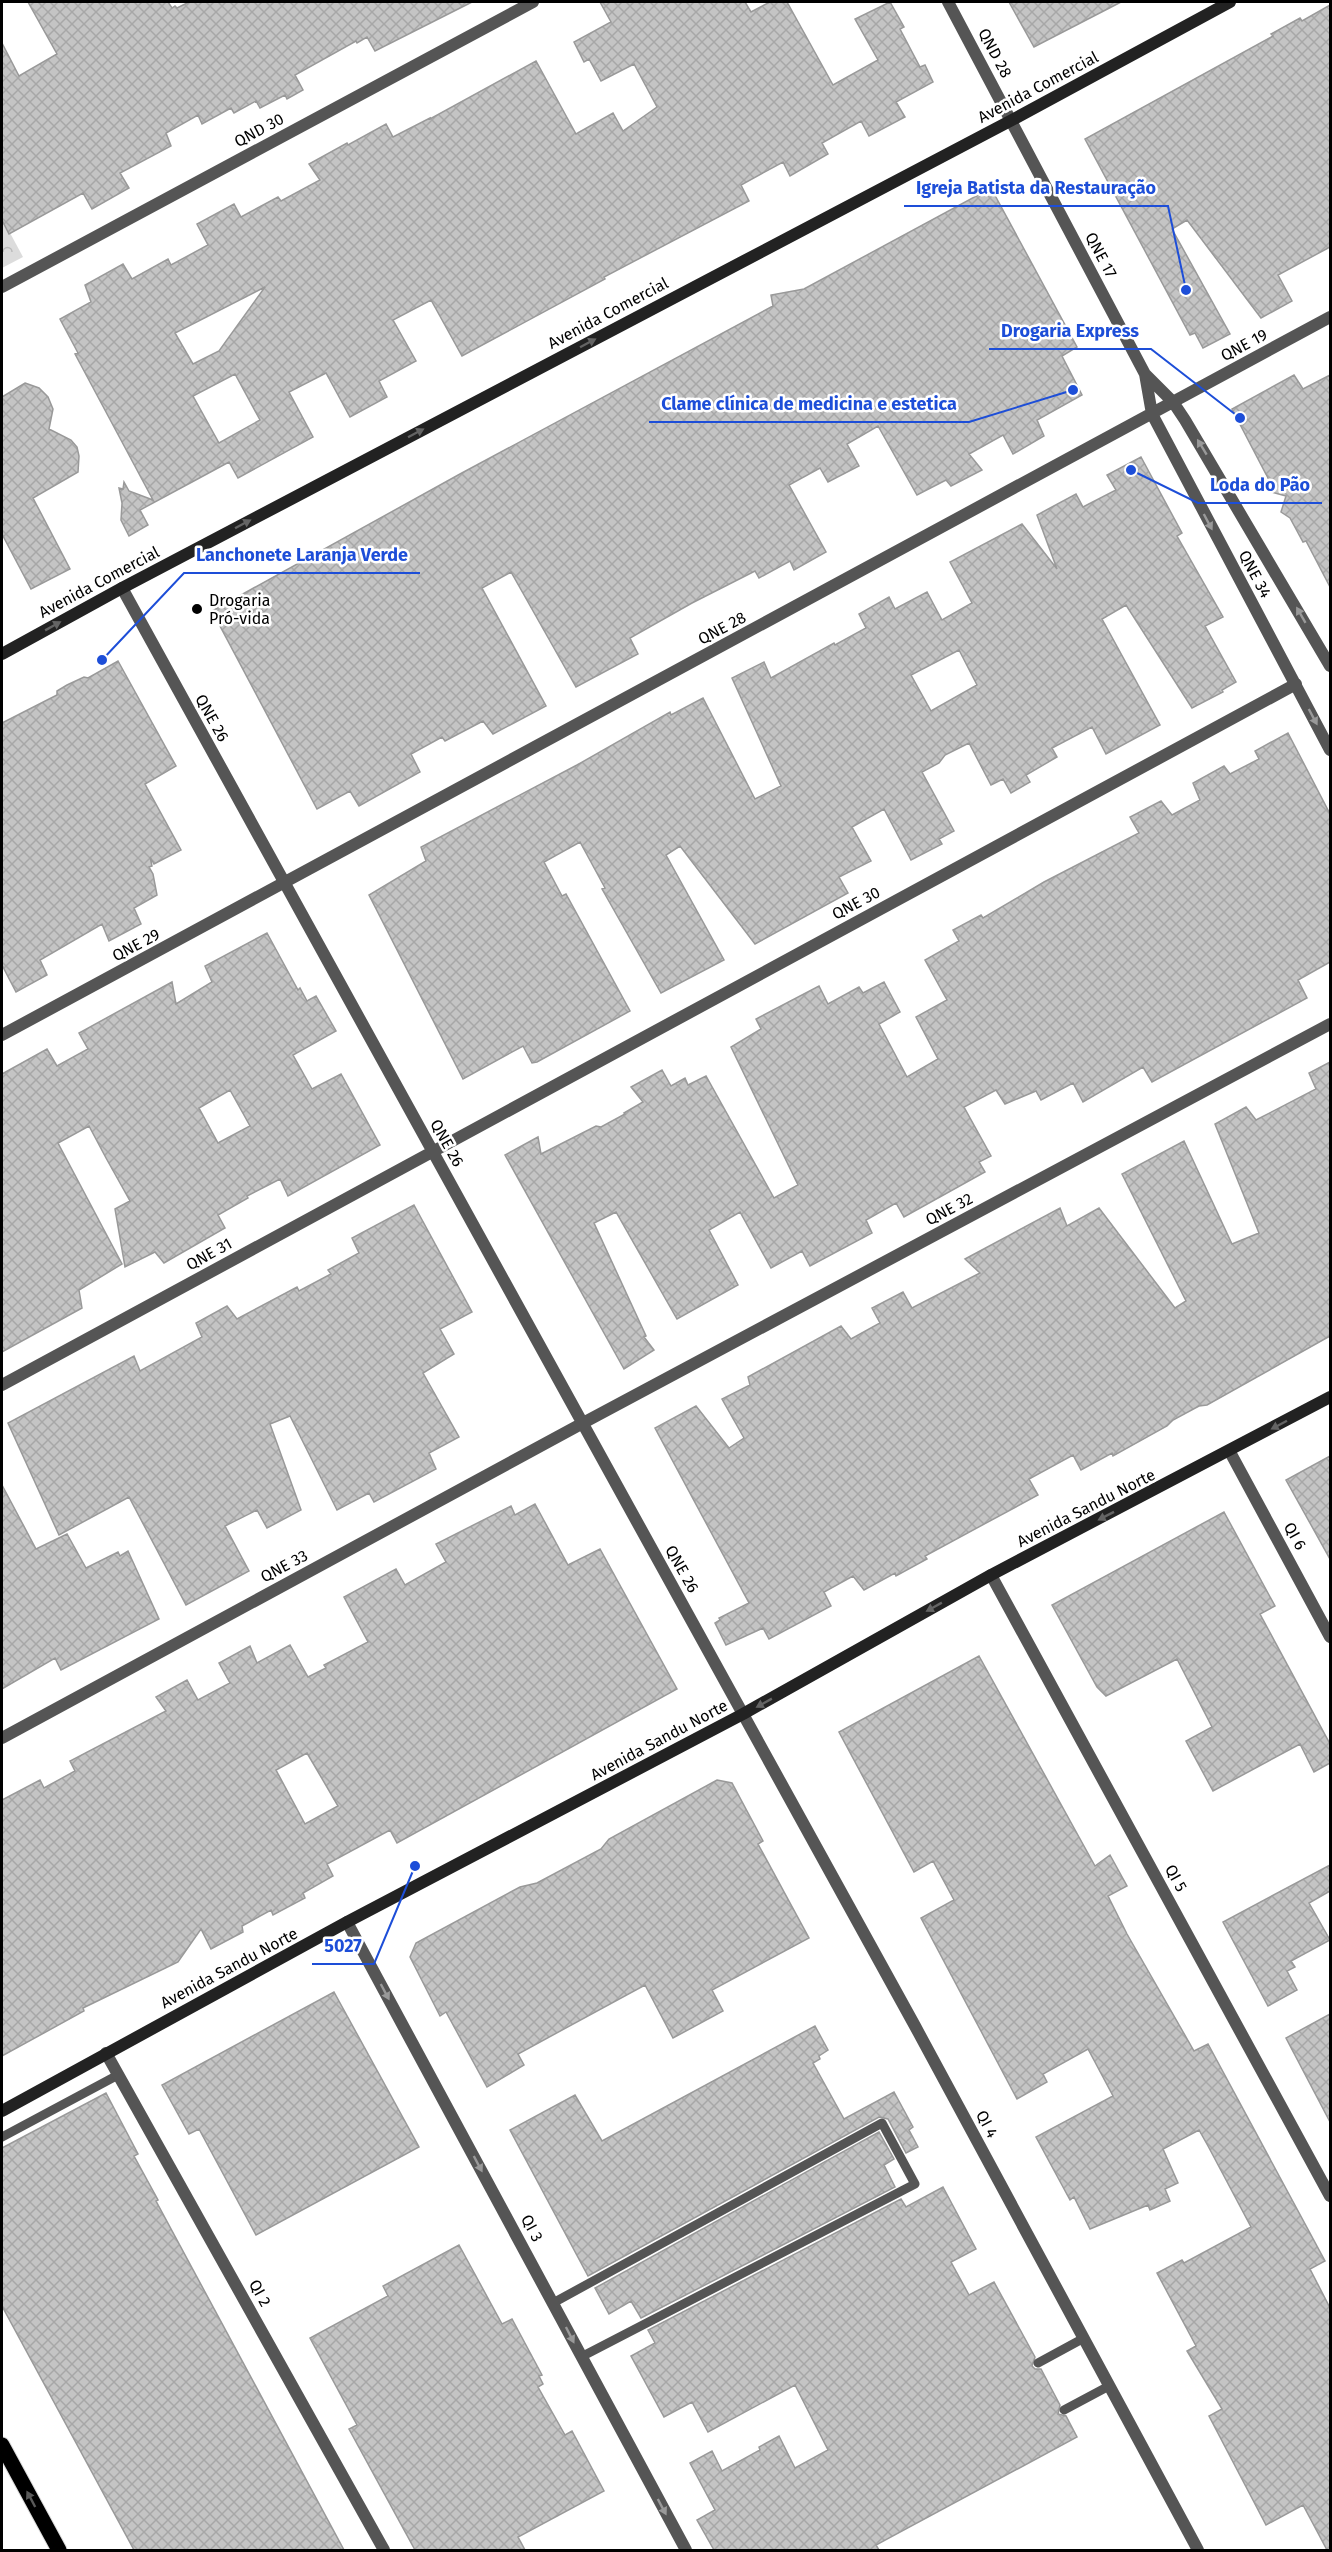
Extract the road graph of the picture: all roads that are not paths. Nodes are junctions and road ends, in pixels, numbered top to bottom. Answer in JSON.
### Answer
{"nodes":[{"id":1,"x":533,"y":2,"type":"edge"},
{"id":2,"x":948,"y":2,"type":"edge"},
{"id":3,"x":1230,"y":2,"type":"edge"},
{"id":4,"x":1012,"y":120,"type":"junction"},
{"id":5,"x":2,"y":287,"type":"edge"},
{"id":6,"x":1330,"y":317,"type":"edge"},
{"id":7,"x":1145,"y":374,"type":"junction"},
{"id":8,"x":1173,"y":402,"type":"junction"},
{"id":9,"x":1152,"y":414,"type":"junction"},
{"id":10,"x":122,"y":588,"type":"junction"},
{"id":11,"x":2,"y":654,"type":"edge"},
{"id":12,"x":1330,"y":666,"type":"edge"},
{"id":13,"x":1296,"y":684,"type":"junction"},
{"id":14,"x":1330,"y":750,"type":"edge"},
{"id":15,"x":285,"y":884,"type":"junction"},
{"id":16,"x":1330,"y":1024,"type":"edge"},
{"id":17,"x":2,"y":1035,"type":"edge"},
{"id":18,"x":433,"y":1151,"type":"junction"},
{"id":19,"x":2,"y":1385,"type":"edge"},
{"id":20,"x":1330,"y":1397,"type":"edge"},
{"id":21,"x":583,"y":1423,"type":"junction"},
{"id":22,"x":1230,"y":1452,"type":"junction"},
{"id":23,"x":991,"y":1575,"type":"junction"},
{"id":24,"x":1330,"y":1637,"type":"edge"},
{"id":25,"x":743,"y":1714,"type":"junction"},
{"id":26,"x":2,"y":1738,"type":"edge"},
{"id":27,"x":347,"y":1922,"type":"junction"},
{"id":28,"x":106,"y":2053,"type":"junction"},
{"id":29,"x":118,"y":2075,"type":"junction"},
{"id":30,"x":2,"y":2111,"type":"edge"},
{"id":31,"x":2,"y":2137,"type":"edge"},
{"id":32,"x":1330,"y":2196,"type":"edge"},
{"id":33,"x":553,"y":2302,"type":"junction"},
{"id":34,"x":1084,"y":2338,"type":"junction"},
{"id":35,"x":581,"y":2357,"type":"junction"},
{"id":36,"x":1038,"y":2363,"type":"dead end"},
{"id":37,"x":1109,"y":2386,"type":"junction"},
{"id":38,"x":1064,"y":2410,"type":"dead end"},
{"id":39,"x":2,"y":2445,"type":"edge"},
{"id":40,"x":58,"y":2550,"type":"edge"},
{"id":41,"x":384,"y":2550,"type":"edge"},
{"id":42,"x":686,"y":2550,"type":"edge"},
{"id":43,"x":1198,"y":2550,"type":"edge"}],
"edges":[{"from":1,"to":5,"type":"street","name":"QND 30"},
{"from":2,"to":4,"type":"street","name":"QND 28"},
{"from":3,"to":4,"type":"main road","name":"Avenida Comercial"},
{"from":4,"to":7,"type":"street","name":"QNE 17"},
{"from":10,"to":4,"type":"main road","name":"Avenida Comercial","one_way":true},
{"from":6,"to":8,"type":"street","name":"QNE 19"},
{"from":7,"to":8,"type":"street","name":"QNE 17"},
{"from":7,"to":9,"type":"street","name":"QNE 17"},
{"from":8,"to":9,"type":"street","name":"QNE 28"},
{"from":12,"to":8,"type":"street","name":"QNE 34","one_way":true},
{"from":9,"to":13,"type":"street","name":"QNE 34","one_way":true},
{"from":9,"to":15,"type":"street","name":"QNE 28"},
{"from":11,"to":10,"type":"main road","name":"Avenida Comercial","one_way":true},
{"from":10,"to":15,"type":"street","name":"QNE 26"},
{"from":13,"to":14,"type":"street","name":"QNE 34","one_way":true},
{"from":13,"to":18,"type":"street","name":"QNE 30"},
{"from":15,"to":17,"type":"street","name":"QNE 29"},
{"from":15,"to":18,"type":"street","name":"QNE 26"},
{"from":16,"to":21,"type":"street","name":"QNE 32"},
{"from":18,"to":19,"type":"street","name":"QNE 31"},
{"from":18,"to":21,"type":"street","name":"QNE 26"},
{"from":20,"to":22,"type":"main road","name":"Avenida Sandu Norte","one_way":true},
{"from":21,"to":25,"type":"street","name":"QNE 26"},
{"from":21,"to":26,"type":"street","name":"QNE 33"},
{"from":22,"to":23,"type":"main road","name":"Avenida Sandu Norte","one_way":true},
{"from":22,"to":24,"type":"street","name":"QI 6"},
{"from":23,"to":25,"type":"main road","name":"Avenida Sandu Norte","one_way":true},
{"from":23,"to":32,"type":"street","name":"QI 5"},
{"from":25,"to":27,"type":"main road","name":"Avenida Sandu Norte"},
{"from":25,"to":34,"type":"street","name":"QI 4"},
{"from":27,"to":28,"type":"main road","name":"Avenida Sandu Norte"},
{"from":27,"to":33,"type":"street","name":"QI 3","one_way":true},
{"from":28,"to":29,"type":"street","name":"QI 2"},
{"from":28,"to":30,"type":"main road","name":"Avenida Sandu Norte"},
{"from":29,"to":31,"type":"lane"},
{"from":29,"to":41,"type":"street","name":"QI 2"},
{"from":33,"to":35,"type":"street","name":"QI 3","one_way":true},
{"from":33,"to":35,"type":"lane"},
{"from":34,"to":36,"type":"lane"},
{"from":34,"to":37,"type":"street","name":"QI 4"},
{"from":35,"to":42,"type":"street","name":"QI 3","one_way":true},
{"from":37,"to":38,"type":"lane"},
{"from":37,"to":43,"type":"street","name":"QI 4"},
{"from":40,"to":39,"type":"main road","one_way":true}]}
